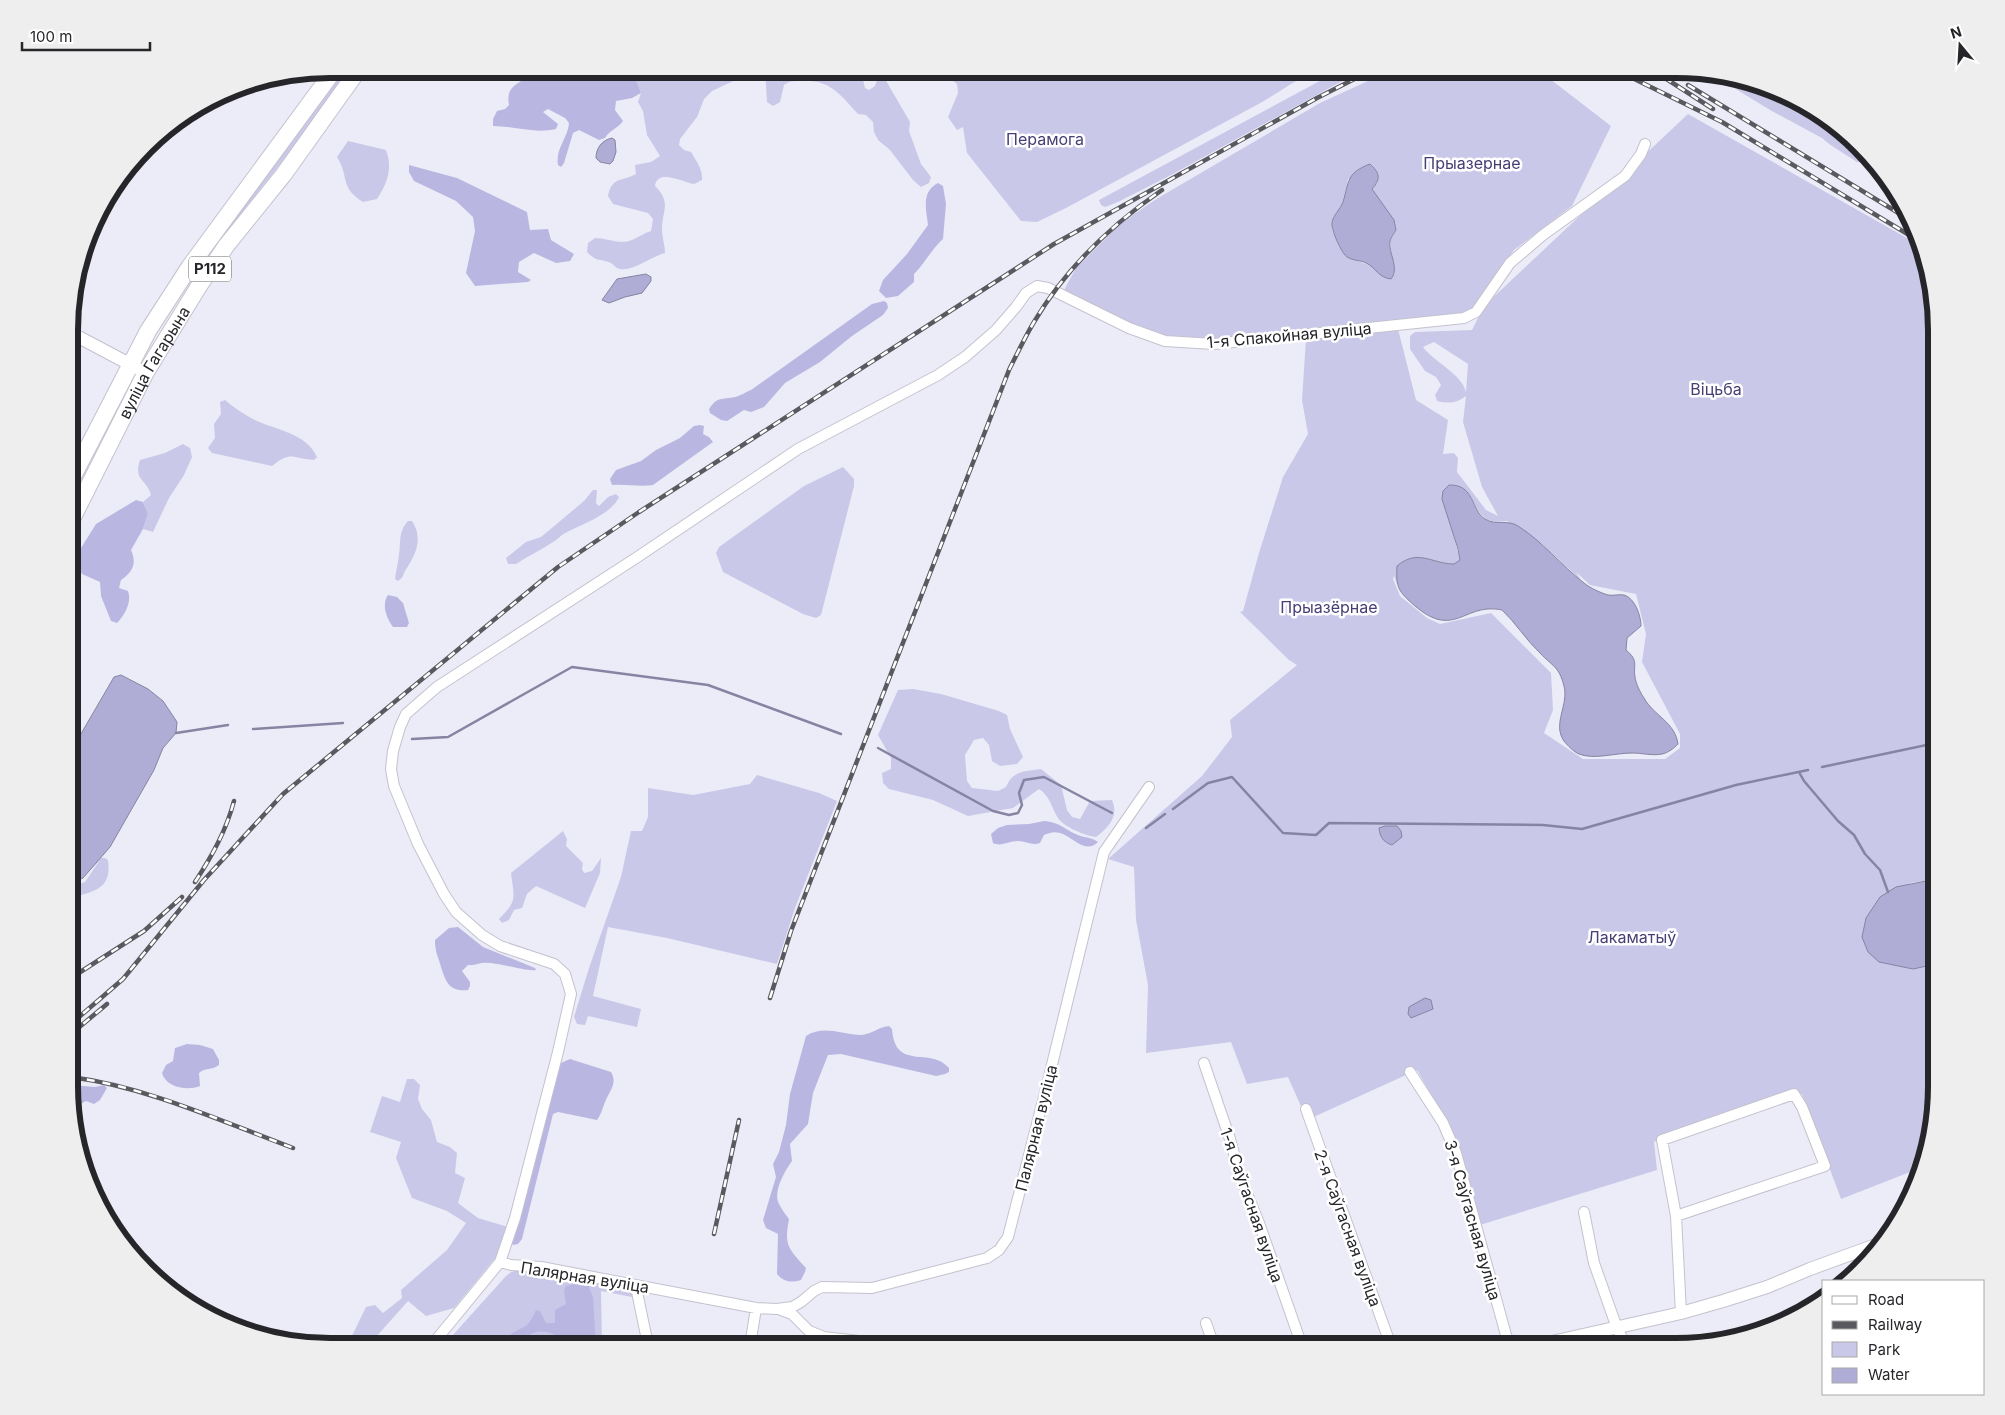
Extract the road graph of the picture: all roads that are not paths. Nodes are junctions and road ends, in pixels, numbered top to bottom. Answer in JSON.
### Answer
{"nodes":[{"id":1,"x":329,"y":78,"type":"edge"},
{"id":2,"x":343,"y":78,"type":"edge"},
{"id":3,"x":351,"y":78,"type":"edge"},
{"id":4,"x":346,"y":88,"type":"junction"},
{"id":5,"x":1645,"y":144,"type":"dead end"},
{"id":6,"x":78,"y":337,"type":"edge"},
{"id":7,"x":130,"y":364,"type":"junction"},
{"id":8,"x":146,"y":372,"type":"junction"},
{"id":9,"x":78,"y":466,"type":"edge"},
{"id":10,"x":78,"y":507,"type":"edge"},
{"id":11,"x":1148,"y":786,"type":"dead end"},
{"id":12,"x":1204,"y":1063,"type":"dead end"},
{"id":13,"x":1410,"y":1072,"type":"dead end"},
{"id":14,"x":1306,"y":1110,"type":"dead end"},
{"id":15,"x":1584,"y":1212,"type":"dead end"},
{"id":16,"x":1676,"y":1216,"type":"junction"},
{"id":17,"x":1868,"y":1248,"type":"edge"},
{"id":18,"x":500,"y":1262,"type":"junction"},
{"id":19,"x":630,"y":1284,"type":"junction"},
{"id":20,"x":756,"y":1308,"type":"junction"},
{"id":21,"x":777,"y":1309,"type":"junction"},
{"id":22,"x":1680,"y":1314,"type":"junction"},
{"id":23,"x":1206,"y":1323,"type":"dead end"},
{"id":24,"x":1617,"y":1328,"type":"junction"},
{"id":25,"x":438,"y":1338,"type":"edge"},
{"id":26,"x":647,"y":1338,"type":"edge"},
{"id":27,"x":751,"y":1338,"type":"edge"},
{"id":28,"x":833,"y":1338,"type":"edge"},
{"id":29,"x":1209,"y":1338,"type":"edge"},
{"id":30,"x":1299,"y":1338,"type":"edge"},
{"id":31,"x":1388,"y":1338,"type":"edge"},
{"id":32,"x":1507,"y":1338,"type":"edge"},
{"id":33,"x":1571,"y":1338,"type":"edge"},
{"id":34,"x":1622,"y":1338,"type":"edge"}],
"edges":[{"from":1,"to":7,"type":"main road","name":"вуліца Гагарына","number":"Р112"},
{"from":2,"to":4,"type":"main road"},
{"from":3,"to":4,"type":"main road","name":"вуліца Гагарына","number":"Р112"},
{"from":4,"to":8,"type":"main road","name":"вуліца Гагарына","number":"Р112"},
{"from":5,"to":18,"type":"street","name":"1-я Спакойная вуліца"},
{"from":6,"to":7,"type":"street"},
{"from":7,"to":8,"type":"street"},
{"from":7,"to":9,"type":"main road","name":"вуліца Гагарына","number":"Р112"},
{"from":8,"to":10,"type":"main road","name":"вуліца Гагарына","number":"Р112"},
{"from":11,"to":21,"type":"street","name":"Палярная вуліца"},
{"from":12,"to":30,"type":"street","name":"1-я Саўгасная вуліца"},
{"from":13,"to":32,"type":"street","name":"3-я Саўгасная вуліца"},
{"from":14,"to":31,"type":"street","name":"2-я Саўгасная вуліца"},
{"from":15,"to":24,"type":"street"},
{"from":16,"to":16,"type":"street"},
{"from":16,"to":22,"type":"street"},
{"from":17,"to":22,"type":"street"},
{"from":18,"to":19,"type":"street","name":"Палярная вуліца"},
{"from":18,"to":25,"type":"street","name":"Палярная вуліца"},
{"from":19,"to":20,"type":"street","name":"Палярная вуліца"},
{"from":19,"to":26,"type":"street"},
{"from":20,"to":21,"type":"street","name":"Палярная вуліца"},
{"from":20,"to":27,"type":"street"},
{"from":21,"to":28,"type":"street","name":"Палярная вуліца"},
{"from":22,"to":24,"type":"street"},
{"from":23,"to":29,"type":"street"},
{"from":24,"to":33,"type":"street"},
{"from":24,"to":34,"type":"street"}]}
